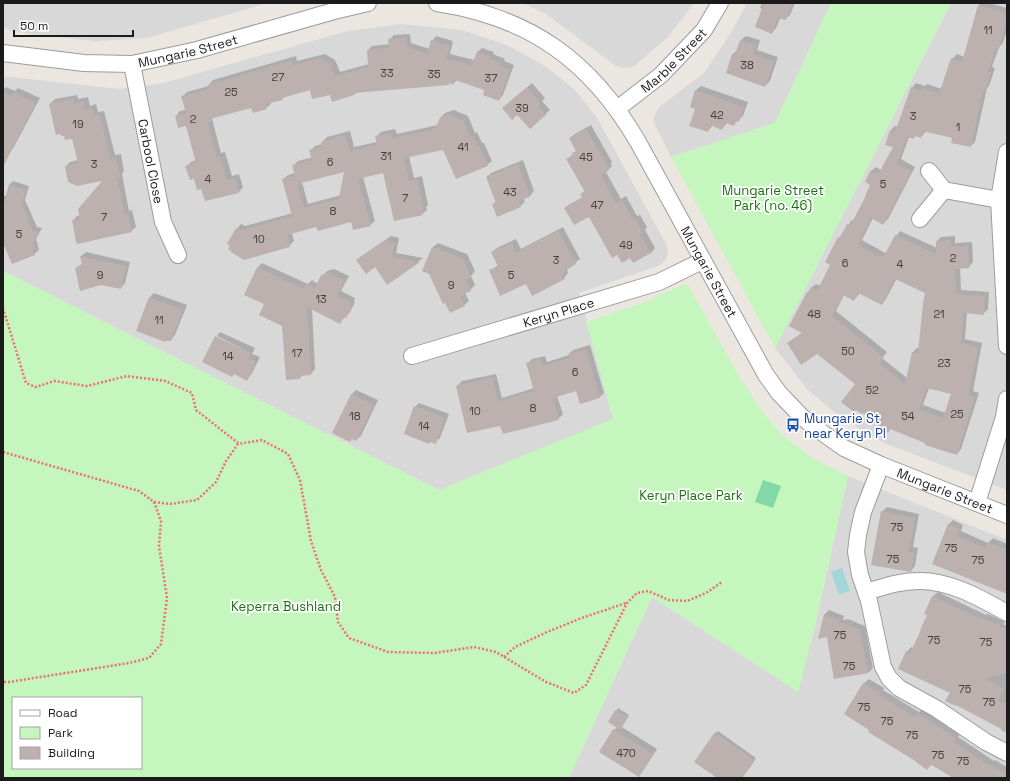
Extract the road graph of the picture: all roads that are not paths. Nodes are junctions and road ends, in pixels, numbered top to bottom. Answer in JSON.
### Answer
{"nodes":[{"id":1,"x":368,"y":3,"type":"edge"},
{"id":2,"x":437,"y":3,"type":"edge"},
{"id":3,"x":720,"y":3,"type":"edge"},
{"id":4,"x":3,"y":53,"type":"edge"},
{"id":5,"x":132,"y":64,"type":"junction"},
{"id":6,"x":617,"y":109,"type":"junction"},
{"id":7,"x":1007,"y":152,"type":"edge"},
{"id":8,"x":929,"y":171,"type":"dead end"},
{"id":9,"x":944,"y":190,"type":"junction"},
{"id":10,"x":999,"y":200,"type":"junction"},
{"id":11,"x":920,"y":219,"type":"dead end"},
{"id":12,"x":178,"y":255,"type":"dead end"},
{"id":13,"x":702,"y":261,"type":"junction"},
{"id":14,"x":1005,"y":298,"type":"edge"},
{"id":15,"x":1007,"y":346,"type":"edge"},
{"id":16,"x":412,"y":356,"type":"dead end"},
{"id":17,"x":1007,"y":399,"type":"edge"},
{"id":18,"x":881,"y":465,"type":"junction"},
{"id":19,"x":977,"y":503,"type":"junction"},
{"id":20,"x":1007,"y":515,"type":"edge"},
{"id":21,"x":866,"y":592,"type":"junction"},
{"id":22,"x":1007,"y":613,"type":"edge"},
{"id":23,"x":1007,"y":753,"type":"edge"}],
"edges":[{"from":1,"to":5,"type":"street","name":"Mungarie Street"},
{"from":2,"to":6,"type":"street","name":"Mungarie Street"},
{"from":3,"to":6,"type":"street","name":"Marble Street"},
{"from":4,"to":5,"type":"street","name":"Mungarie Street"},
{"from":5,"to":12,"type":"street","name":"Carbool Close"},
{"from":6,"to":13,"type":"street","name":"Mungarie Street"},
{"from":7,"to":10,"type":"street"},
{"from":8,"to":9,"type":"street"},
{"from":9,"to":10,"type":"street"},
{"from":9,"to":11,"type":"street"},
{"from":10,"to":14,"type":"street"},
{"from":13,"to":16,"type":"street","name":"Keryn Place"},
{"from":13,"to":18,"type":"street","name":"Mungarie Street"},
{"from":14,"to":15,"type":"street"},
{"from":17,"to":19,"type":"street"},
{"from":18,"to":19,"type":"street","name":"Mungarie Street"},
{"from":18,"to":21,"type":"street"},
{"from":19,"to":20,"type":"street","name":"Mungarie Street"},
{"from":21,"to":22,"type":"street"},
{"from":21,"to":23,"type":"street"}]}
